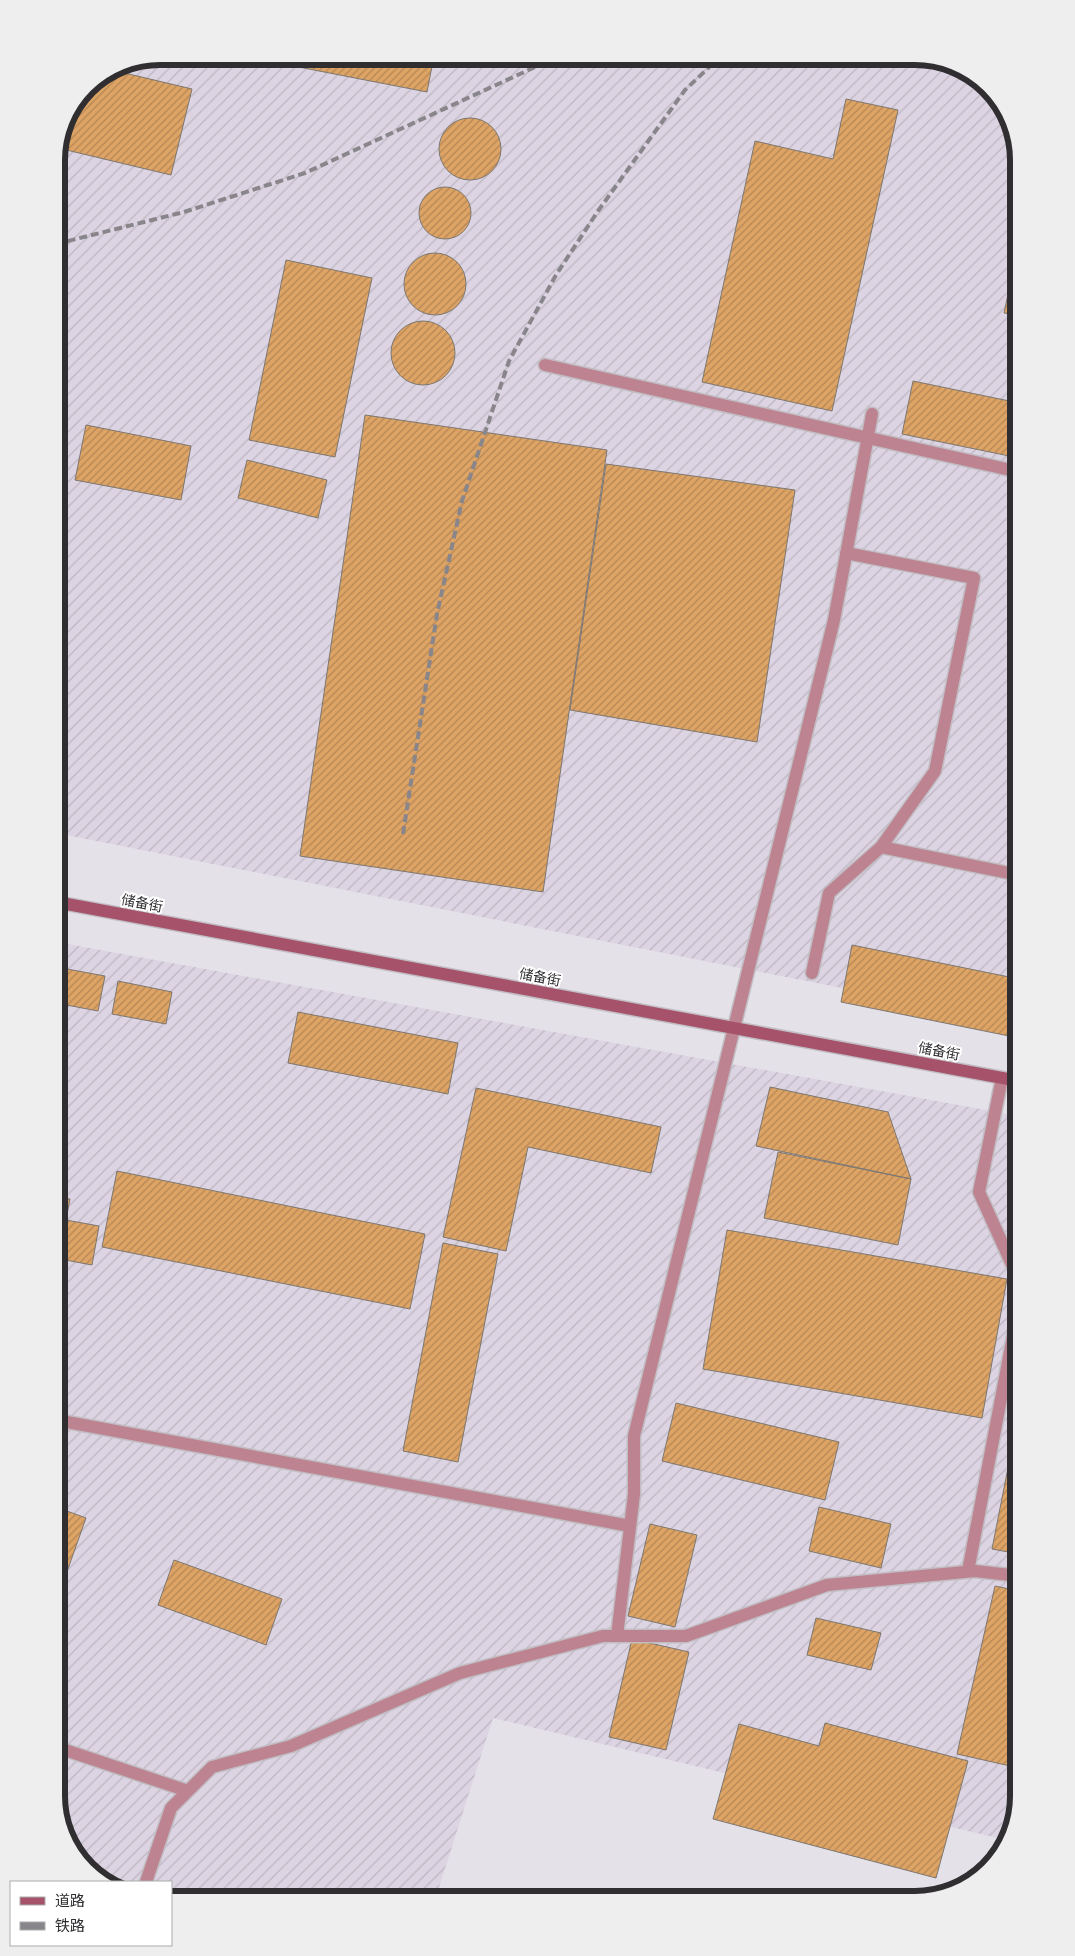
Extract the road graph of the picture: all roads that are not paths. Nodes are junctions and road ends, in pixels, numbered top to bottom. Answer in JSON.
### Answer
{"nodes":[{"id":1,"x":544,"y":365,"type":"dead end"},
{"id":2,"x":872,"y":414,"type":"dead end"},
{"id":3,"x":868,"y":438,"type":"junction"},
{"id":4,"x":1010,"y":470,"type":"edge"},
{"id":5,"x":846,"y":554,"type":"junction"},
{"id":6,"x":881,"y":847,"type":"junction"},
{"id":7,"x":1010,"y":873,"type":"edge"},
{"id":8,"x":65,"y":904,"type":"edge"},
{"id":9,"x":812,"y":973,"type":"dead end"},
{"id":10,"x":733,"y":1028,"type":"junction"},
{"id":11,"x":1002,"y":1078,"type":"junction"},
{"id":12,"x":1010,"y":1079,"type":"edge"},
{"id":13,"x":1010,"y":1260,"type":"edge"},
{"id":14,"x":1010,"y":1352,"type":"edge"},
{"id":15,"x":65,"y":1422,"type":"edge"},
{"id":16,"x":630,"y":1526,"type":"junction"},
{"id":17,"x":968,"y":1571,"type":"junction"},
{"id":18,"x":1010,"y":1575,"type":"edge"},
{"id":19,"x":617,"y":1636,"type":"junction"},
{"id":20,"x":65,"y":1751,"type":"edge"},
{"id":21,"x":188,"y":1791,"type":"junction"},
{"id":22,"x":146,"y":1881,"type":"edge"}],
"edges":[{"from":1,"to":3,"type":"lane"},
{"from":2,"to":3,"type":"lane"},
{"from":3,"to":4,"type":"lane"},
{"from":3,"to":5,"type":"lane"},
{"from":5,"to":6,"type":"lane"},
{"from":5,"to":10,"type":"lane"},
{"from":6,"to":7,"type":"lane"},
{"from":6,"to":9,"type":"lane"},
{"from":8,"to":10,"type":"street","name":"储备街"},
{"from":10,"to":11,"type":"street","name":"储备街"},
{"from":10,"to":16,"type":"lane"},
{"from":11,"to":12,"type":"street","name":"储备街"},
{"from":11,"to":13,"type":"lane"},
{"from":14,"to":17,"type":"lane"},
{"from":15,"to":16,"type":"lane"},
{"from":16,"to":19,"type":"lane"},
{"from":17,"to":18,"type":"lane"},
{"from":17,"to":19,"type":"lane"},
{"from":19,"to":21,"type":"lane"},
{"from":20,"to":21,"type":"lane"},
{"from":21,"to":22,"type":"lane"}]}
